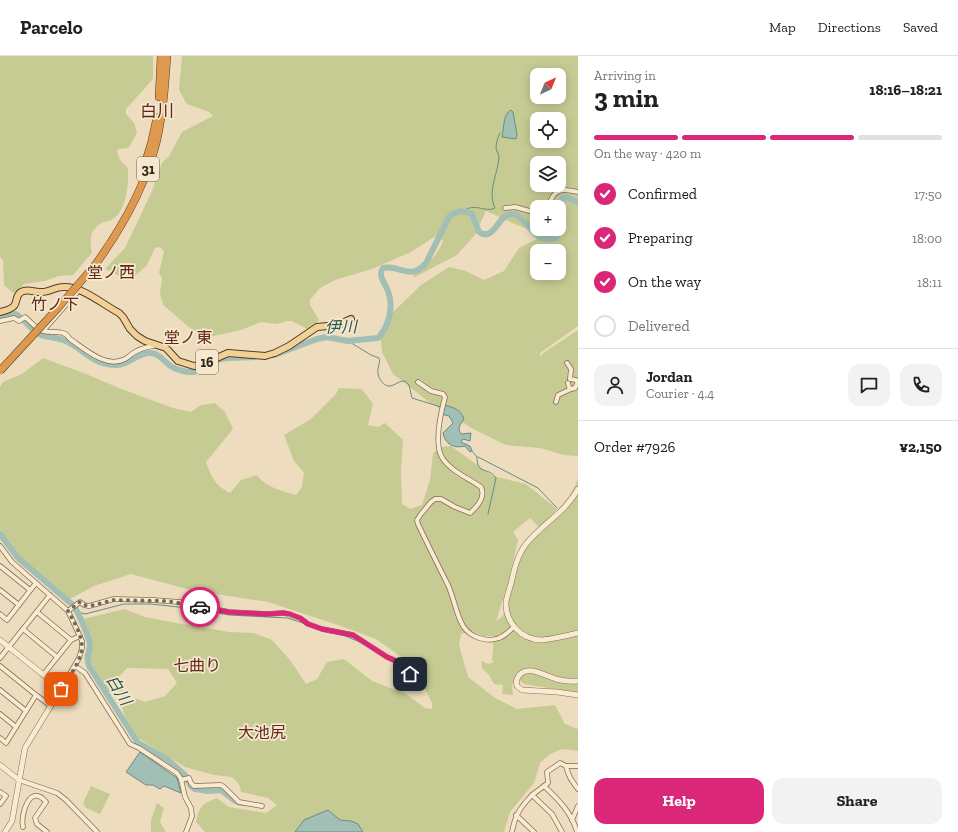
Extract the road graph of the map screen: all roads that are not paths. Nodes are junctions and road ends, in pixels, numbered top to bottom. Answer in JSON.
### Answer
{"nodes":[{"id":1,"x":166,"y":57,"type":"edge"},
{"id":2,"x":578,"y":192,"type":"edge"},
{"id":3,"x":551,"y":200,"type":"edge"},
{"id":4,"x":505,"y":208,"type":"dead end"},
{"id":5,"x":530,"y":211,"type":"edge"},
{"id":6,"x":93,"y":264,"type":"junction"},
{"id":7,"x":80,"y":289,"type":"junction"},
{"id":8,"x":0,"y":312,"type":"edge"},
{"id":9,"x":351,"y":319,"type":"dead end"},
{"id":10,"x":0,"y":321,"type":"edge"},
{"id":11,"x":43,"y":331,"type":"junction"},
{"id":12,"x":156,"y":345,"type":"junction"},
{"id":13,"x":567,"y":363,"type":"dead end"},
{"id":14,"x":0,"y":365,"type":"edge"},
{"id":15,"x":0,"y":371,"type":"edge"},
{"id":16,"x":569,"y":381,"type":"junction"},
{"id":17,"x":418,"y":382,"type":"dead end"},
{"id":18,"x":578,"y":382,"type":"edge"},
{"id":19,"x":571,"y":389,"type":"junction"},
{"id":20,"x":556,"y":402,"type":"dead end"},
{"id":21,"x":578,"y":489,"type":"edge"},
{"id":22,"x":0,"y":546,"type":"edge"},
{"id":23,"x":0,"y":566,"type":"edge"},
{"id":24,"x":36,"y":583,"type":"junction"},
{"id":25,"x":0,"y":590,"type":"edge"},
{"id":26,"x":30,"y":590,"type":"junction"},
{"id":27,"x":50,"y":596,"type":"junction"},
{"id":28,"x":19,"y":605,"type":"junction"},
{"id":29,"x":68,"y":611,"type":"junction"},
{"id":30,"x":37,"y":612,"type":"junction"},
{"id":31,"x":0,"y":614,"type":"edge"},
{"id":32,"x":514,"y":627,"type":"junction"},
{"id":33,"x":23,"y":629,"type":"junction"},
{"id":34,"x":578,"y":633,"type":"edge"},
{"id":35,"x":80,"y":636,"type":"junction"},
{"id":36,"x":0,"y":640,"type":"edge"},
{"id":37,"x":71,"y":640,"type":"junction"},
{"id":38,"x":9,"y":647,"type":"junction"},
{"id":39,"x":57,"y":657,"type":"junction"},
{"id":40,"x":0,"y":658,"type":"edge"},
{"id":41,"x":0,"y":666,"type":"edge"},
{"id":42,"x":75,"y":666,"type":"junction"},
{"id":43,"x":410,"y":674,"type":"dead end"},
{"id":44,"x":43,"y":675,"type":"junction"},
{"id":45,"x":578,"y":681,"type":"edge"},
{"id":46,"x":61,"y":689,"type":"junction"},
{"id":47,"x":0,"y":690,"type":"edge"},
{"id":48,"x":578,"y":695,"type":"edge"},
{"id":49,"x":36,"y":696,"type":"junction"},
{"id":50,"x":51,"y":706,"type":"junction"},
{"id":51,"x":26,"y":711,"type":"junction"},
{"id":52,"x":0,"y":714,"type":"edge"},
{"id":53,"x":16,"y":727,"type":"junction"},
{"id":54,"x":0,"y":738,"type":"edge"},
{"id":55,"x":0,"y":765,"type":"edge"},
{"id":56,"x":566,"y":766,"type":"junction"},
{"id":57,"x":578,"y":766,"type":"edge"},
{"id":58,"x":19,"y":780,"type":"junction"},
{"id":59,"x":181,"y":780,"type":"junction"},
{"id":60,"x":544,"y":786,"type":"junction"},
{"id":61,"x":578,"y":789,"type":"edge"},
{"id":62,"x":0,"y":792,"type":"edge"},
{"id":63,"x":532,"y":795,"type":"junction"},
{"id":64,"x":0,"y":804,"type":"edge"},
{"id":65,"x":262,"y":806,"type":"dead end"},
{"id":66,"x":578,"y":806,"type":"edge"},
{"id":67,"x":516,"y":814,"type":"junction"},
{"id":68,"x":572,"y":820,"type":"junction"},
{"id":69,"x":23,"y":827,"type":"dead end"},
{"id":70,"x":5,"y":832,"type":"edge"},
{"id":71,"x":47,"y":832,"type":"edge"},
{"id":72,"x":97,"y":832,"type":"edge"},
{"id":73,"x":186,"y":832,"type":"edge"},
{"id":74,"x":512,"y":832,"type":"edge"},
{"id":75,"x":534,"y":832,"type":"edge"},
{"id":76,"x":562,"y":832,"type":"edge"},
{"id":77,"x":577,"y":832,"type":"edge"}],
"edges":[{"from":1,"to":6,"type":"highway","number":"31"},
{"from":2,"to":3,"type":"street"},
{"from":4,"to":5,"type":"street"},
{"from":6,"to":14,"type":"highway","number":"31"},
{"from":6,"to":15,"type":"highway","number":"31","bridge":true},
{"from":7,"to":8,"type":"main road","number":"16"},
{"from":7,"to":11,"type":"street"},
{"from":7,"to":12,"type":"main road","number":"16"},
{"from":9,"to":12,"type":"main road","number":"16"},
{"from":10,"to":11,"type":"street"},
{"from":11,"to":12,"type":"street"},
{"from":13,"to":16,"type":"street"},
{"from":16,"to":18,"type":"street"},
{"from":16,"to":19,"type":"street"},
{"from":17,"to":32,"type":"street"},
{"from":18,"to":19,"type":"street"},
{"from":19,"to":20,"type":"street"},
{"from":21,"to":32,"type":"street"},
{"from":22,"to":24,"type":"street"},
{"from":23,"to":26,"type":"street"},
{"from":24,"to":26,"type":"street"},
{"from":24,"to":27,"type":"street"},
{"from":25,"to":28,"type":"street"},
{"from":26,"to":28,"type":"street"},
{"from":27,"to":29,"type":"street"},
{"from":27,"to":30,"type":"street"},
{"from":28,"to":31,"type":"street"},
{"from":29,"to":35,"type":"street"},
{"from":29,"to":43,"type":"street"},
{"from":30,"to":33,"type":"street"},
{"from":30,"to":37,"type":"street"},
{"from":32,"to":34,"type":"street"},
{"from":33,"to":38,"type":"street"},
{"from":33,"to":39,"type":"street"},
{"from":35,"to":37,"type":"street"},
{"from":35,"to":42,"type":"street"},
{"from":36,"to":38,"type":"street"},
{"from":37,"to":39,"type":"street"},
{"from":38,"to":40,"type":"street"},
{"from":38,"to":44,"type":"street"},
{"from":39,"to":44,"type":"street"},
{"from":41,"to":49,"type":"street"},
{"from":42,"to":46,"type":"street"},
{"from":42,"to":59,"type":"street"},
{"from":44,"to":46,"type":"street"},
{"from":45,"to":48,"type":"street"},
{"from":46,"to":50,"type":"street"},
{"from":47,"to":51,"type":"street"},
{"from":49,"to":50,"type":"street"},
{"from":49,"to":51,"type":"street"},
{"from":50,"to":58,"type":"street"},
{"from":51,"to":53,"type":"street"},
{"from":52,"to":53,"type":"street"},
{"from":53,"to":54,"type":"street"},
{"from":55,"to":58,"type":"street"},
{"from":56,"to":57,"type":"street"},
{"from":56,"to":60,"type":"street"},
{"from":56,"to":61,"type":"street"},
{"from":58,"to":70,"type":"street"},
{"from":58,"to":72,"type":"street"},
{"from":59,"to":65,"type":"street"},
{"from":59,"to":73,"type":"street"},
{"from":60,"to":63,"type":"street"},
{"from":60,"to":68,"type":"street"},
{"from":62,"to":64,"type":"street"},
{"from":63,"to":67,"type":"street"},
{"from":63,"to":76,"type":"street"},
{"from":66,"to":68,"type":"street"},
{"from":67,"to":74,"type":"street"},
{"from":67,"to":75,"type":"street"},
{"from":68,"to":77,"type":"street"},
{"from":69,"to":71,"type":"street"}]}
